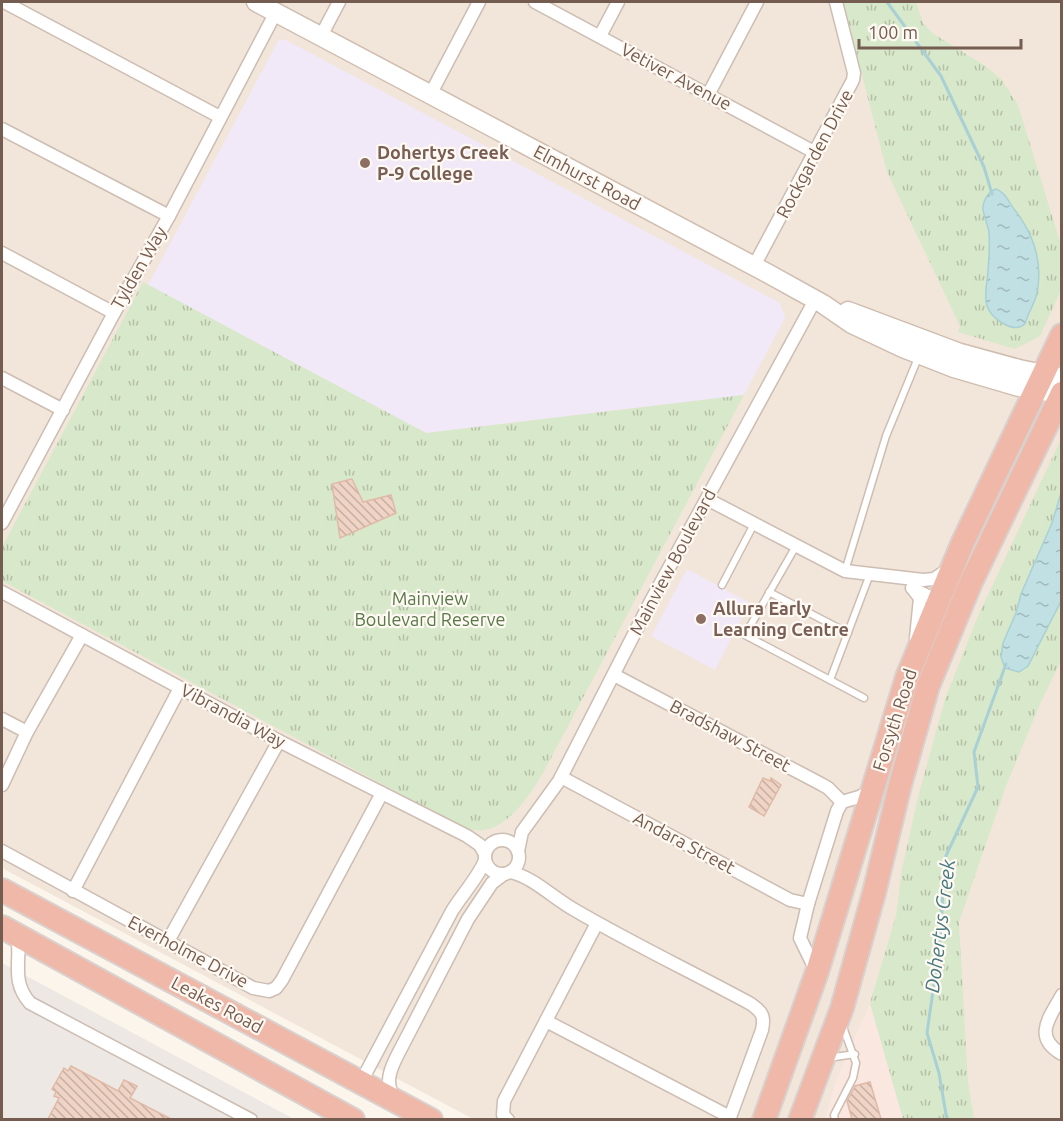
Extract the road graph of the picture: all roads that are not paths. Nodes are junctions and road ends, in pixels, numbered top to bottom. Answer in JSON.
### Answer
{"nodes":[{"id":1,"x":4,"y":2,"type":"edge"},
{"id":2,"x":256,"y":2,"type":"edge"},
{"id":3,"x":339,"y":2,"type":"edge"},
{"id":4,"x":479,"y":2,"type":"edge"},
{"id":5,"x":535,"y":2,"type":"edge"},
{"id":6,"x":618,"y":2,"type":"edge"},
{"id":7,"x":757,"y":2,"type":"edge"},
{"id":8,"x":836,"y":2,"type":"edge"},
{"id":9,"x":276,"y":12,"type":"junction"},
{"id":10,"x":321,"y":36,"type":"junction"},
{"id":11,"x":600,"y":36,"type":"junction"},
{"id":12,"x":430,"y":95,"type":"junction"},
{"id":13,"x":708,"y":95,"type":"junction"},
{"id":14,"x":220,"y":117,"type":"junction"},
{"id":15,"x":2,"y":129,"type":"edge"},
{"id":16,"x":816,"y":153,"type":"junction"},
{"id":17,"x":169,"y":216,"type":"junction"},
{"id":18,"x":2,"y":253,"type":"edge"},
{"id":19,"x":754,"y":266,"type":"junction"},
{"id":20,"x":819,"y":302,"type":"junction"},
{"id":21,"x":114,"y":312,"type":"junction"},
{"id":22,"x":1062,"y":335,"type":"edge"},
{"id":23,"x":919,"y":354,"type":"junction"},
{"id":24,"x":2,"y":378,"type":"edge"},
{"id":25,"x":1054,"y":387,"type":"edge"},
{"id":26,"x":63,"y":410,"type":"junction"},
{"id":27,"x":707,"y":499,"type":"junction"},
{"id":28,"x":1011,"y":500,"type":"junction"},
{"id":29,"x":2,"y":523,"type":"edge"},
{"id":30,"x":754,"y":524,"type":"junction"},
{"id":31,"x":796,"y":546,"type":"junction"},
{"id":32,"x":952,"y":567,"type":"junction"},
{"id":33,"x":845,"y":571,"type":"junction"},
{"id":34,"x":870,"y":573,"type":"junction"},
{"id":35,"x":891,"y":576,"type":"junction"},
{"id":36,"x":722,"y":585,"type":"dead end"},
{"id":37,"x":912,"y":588,"type":"junction"},
{"id":38,"x":2,"y":592,"type":"edge"},
{"id":39,"x":769,"y":592,"type":"junction"},
{"id":40,"x":938,"y":601,"type":"junction"},
{"id":41,"x":848,"y":633,"type":"junction"},
{"id":42,"x":82,"y":635,"type":"junction"},
{"id":43,"x":614,"y":675,"type":"junction"},
{"id":44,"x":907,"y":677,"type":"junction"},
{"id":45,"x":830,"y":680,"type":"junction"},
{"id":46,"x":180,"y":688,"type":"junction"},
{"id":47,"x":864,"y":698,"type":"dead end"},
{"id":48,"x":2,"y":719,"type":"edge"},
{"id":49,"x":27,"y":732,"type":"junction"},
{"id":50,"x":279,"y":741,"type":"junction"},
{"id":51,"x":561,"y":777,"type":"junction"},
{"id":52,"x":2,"y":785,"type":"edge"},
{"id":53,"x":873,"y":789,"type":"junction"},
{"id":54,"x":382,"y":793,"type":"junction"},
{"id":55,"x":842,"y":802,"type":"junction"},
{"id":56,"x":528,"y":823,"type":"junction"},
{"id":57,"x":467,"y":836,"type":"junction"},
{"id":58,"x":498,"y":841,"type":"junction"},
{"id":59,"x":2,"y":850,"type":"edge"},
{"id":60,"x":518,"y":855,"type":"junction"},
{"id":61,"x":485,"y":857,"type":"junction"},
{"id":62,"x":507,"y":873,"type":"junction"},
{"id":63,"x":2,"y":890,"type":"edge"},
{"id":64,"x":73,"y":891,"type":"junction"},
{"id":65,"x":551,"y":894,"type":"junction"},
{"id":66,"x":808,"y":904,"type":"junction"},
{"id":67,"x":597,"y":923,"type":"junction"},
{"id":68,"x":9,"y":931,"type":"edge"},
{"id":69,"x":168,"y":942,"type":"junction"},
{"id":70,"x":817,"y":972,"type":"junction"},
{"id":71,"x":1062,"y":995,"type":"edge"},
{"id":72,"x":842,"y":1008,"type":"junction"},
{"id":73,"x":546,"y":1021,"type":"junction"},
{"id":74,"x":855,"y":1054,"type":"junction"},
{"id":75,"x":1062,"y":1054,"type":"edge"},
{"id":76,"x":822,"y":1059,"type":"junction"},
{"id":77,"x":361,"y":1082,"type":"junction"},
{"id":78,"x":394,"y":1099,"type":"junction"},
{"id":79,"x":730,"y":1118,"type":"edge"},
{"id":80,"x":248,"y":1119,"type":"edge"},
{"id":81,"x":353,"y":1119,"type":"edge"},
{"id":82,"x":367,"y":1119,"type":"edge"},
{"id":83,"x":431,"y":1119,"type":"edge"},
{"id":84,"x":508,"y":1119,"type":"edge"},
{"id":85,"x":764,"y":1119,"type":"edge"},
{"id":86,"x":800,"y":1119,"type":"edge"},
{"id":87,"x":835,"y":1119,"type":"edge"}],
"edges":[{"from":1,"to":14,"type":"street"},
{"from":2,"to":9,"type":"street","name":"Elmhurst Road"},
{"from":3,"to":10,"type":"street"},
{"from":4,"to":12,"type":"street"},
{"from":5,"to":11,"type":"street","name":"Vetiver Avenue"},
{"from":6,"to":11,"type":"street"},
{"from":7,"to":13,"type":"street"},
{"from":8,"to":16,"type":"street","name":"Rockgarden Drive"},
{"from":9,"to":10,"type":"street","name":"Elmhurst Road"},
{"from":9,"to":14,"type":"street","name":"Tylden Way"},
{"from":10,"to":12,"type":"street","name":"Elmhurst Road"},
{"from":11,"to":13,"type":"street","name":"Vetiver Avenue"},
{"from":12,"to":19,"type":"street","name":"Elmhurst Road"},
{"from":13,"to":16,"type":"street","name":"Vetiver Avenue"},
{"from":14,"to":17,"type":"street","name":"Tylden Way"},
{"from":15,"to":17,"type":"street"},
{"from":16,"to":19,"type":"street","name":"Rockgarden Drive"},
{"from":17,"to":21,"type":"street","name":"Tylden Way"},
{"from":18,"to":21,"type":"street"},
{"from":19,"to":20,"type":"street","name":"Elmhurst Road"},
{"from":20,"to":23,"type":"street","name":"Elmhurst Road"},
{"from":20,"to":25,"type":"street","name":"Elmhurst Road"},
{"from":20,"to":27,"type":"street","name":"Mainview Boulevard"},
{"from":21,"to":26,"type":"street","name":"Tylden Way"},
{"from":22,"to":25,"type":"highway","name":"Forsyth Road"},
{"from":23,"to":25,"type":"street","name":"Elmhurst Road"},
{"from":23,"to":33,"type":"lane"},
{"from":24,"to":26,"type":"street"},
{"from":25,"to":28,"type":"highway","name":"Forsyth Road"},
{"from":25,"to":32,"type":"highway","name":"Forsyth Road"},
{"from":26,"to":29,"type":"street","name":"Tylden Way"},
{"from":27,"to":30,"type":"street"},
{"from":27,"to":43,"type":"street","name":"Mainview Boulevard"},
{"from":28,"to":40,"type":"street"},
{"from":28,"to":72,"type":"highway","name":"Forsyth Road"},
{"from":30,"to":31,"type":"street"},
{"from":30,"to":36,"type":"lane"},
{"from":31,"to":33,"type":"street"},
{"from":31,"to":39,"type":"lane"},
{"from":32,"to":35,"type":"street"},
{"from":32,"to":40,"type":"highway","name":"Forsyth Road"},
{"from":33,"to":34,"type":"street"},
{"from":34,"to":35,"type":"street"},
{"from":34,"to":41,"type":"lane"},
{"from":35,"to":37,"type":"street"},
{"from":37,"to":40,"type":"street"},
{"from":37,"to":44,"type":"street"},
{"from":38,"to":42,"type":"street","name":"Vibrandia Way"},
{"from":39,"to":41,"type":"lane"},
{"from":39,"to":45,"type":"lane"},
{"from":40,"to":44,"type":"highway","name":"Forsyth Road"},
{"from":41,"to":45,"type":"lane"},
{"from":42,"to":46,"type":"street","name":"Vibrandia Way"},
{"from":42,"to":49,"type":"street"},
{"from":43,"to":51,"type":"street","name":"Mainview Boulevard"},
{"from":43,"to":55,"type":"street","name":"Bradshaw Street"},
{"from":44,"to":53,"type":"highway","name":"Forsyth Road"},
{"from":45,"to":47,"type":"lane"},
{"from":46,"to":50,"type":"street","name":"Vibrandia Way"},
{"from":46,"to":64,"type":"street"},
{"from":48,"to":49,"type":"street"},
{"from":49,"to":52,"type":"street"},
{"from":50,"to":54,"type":"street","name":"Vibrandia Way"},
{"from":50,"to":69,"type":"street"},
{"from":51,"to":56,"type":"street","name":"Mainview Boulevard"},
{"from":51,"to":66,"type":"street","name":"Andara Street"},
{"from":53,"to":55,"type":"street"},
{"from":53,"to":70,"type":"highway","name":"Forsyth Road"},
{"from":54,"to":57,"type":"street","name":"Vibrandia Way"},
{"from":54,"to":69,"type":"street","name":"Everholme Drive"},
{"from":55,"to":66,"type":"street"},
{"from":56,"to":58,"type":"street","name":"Mainview Boulevard"},
{"from":56,"to":60,"type":"street","name":"Mainview Boulevard"},
{"from":57,"to":58,"type":"street","name":"Vibrandia Way"},
{"from":57,"to":61,"type":"street","name":"Vibrandia Way"},
{"from":58,"to":60,"type":"street"},
{"from":58,"to":61,"type":"street"},
{"from":59,"to":64,"type":"street","name":"Everholme Drive"},
{"from":60,"to":62,"type":"street"},
{"from":60,"to":65,"type":"street"},
{"from":61,"to":62,"type":"street"},
{"from":61,"to":77,"type":"street"},
{"from":62,"to":65,"type":"street"},
{"from":62,"to":78,"type":"street"},
{"from":63,"to":77,"type":"highway","name":"Leakes Road"},
{"from":64,"to":69,"type":"street","name":"Everholme Drive"},
{"from":65,"to":67,"type":"street"},
{"from":66,"to":70,"type":"street"},
{"from":67,"to":73,"type":"street"},
{"from":67,"to":79,"type":"street"},
{"from":68,"to":80,"type":"street"},
{"from":68,"to":81,"type":"highway","name":"Leakes Road"},
{"from":70,"to":85,"type":"highway","name":"Forsyth Road"},
{"from":71,"to":75,"type":"street"},
{"from":72,"to":74,"type":"lane"},
{"from":72,"to":76,"type":"highway","name":"Forsyth Road"},
{"from":73,"to":79,"type":"street"},
{"from":73,"to":84,"type":"street"},
{"from":74,"to":76,"type":"lane"},
{"from":74,"to":87,"type":"lane"},
{"from":76,"to":86,"type":"highway","name":"Forsyth Road"},
{"from":77,"to":78,"type":"highway","name":"Leakes Road"},
{"from":77,"to":82,"type":"highway"},
{"from":78,"to":83,"type":"highway","name":"Leakes Road"}]}
